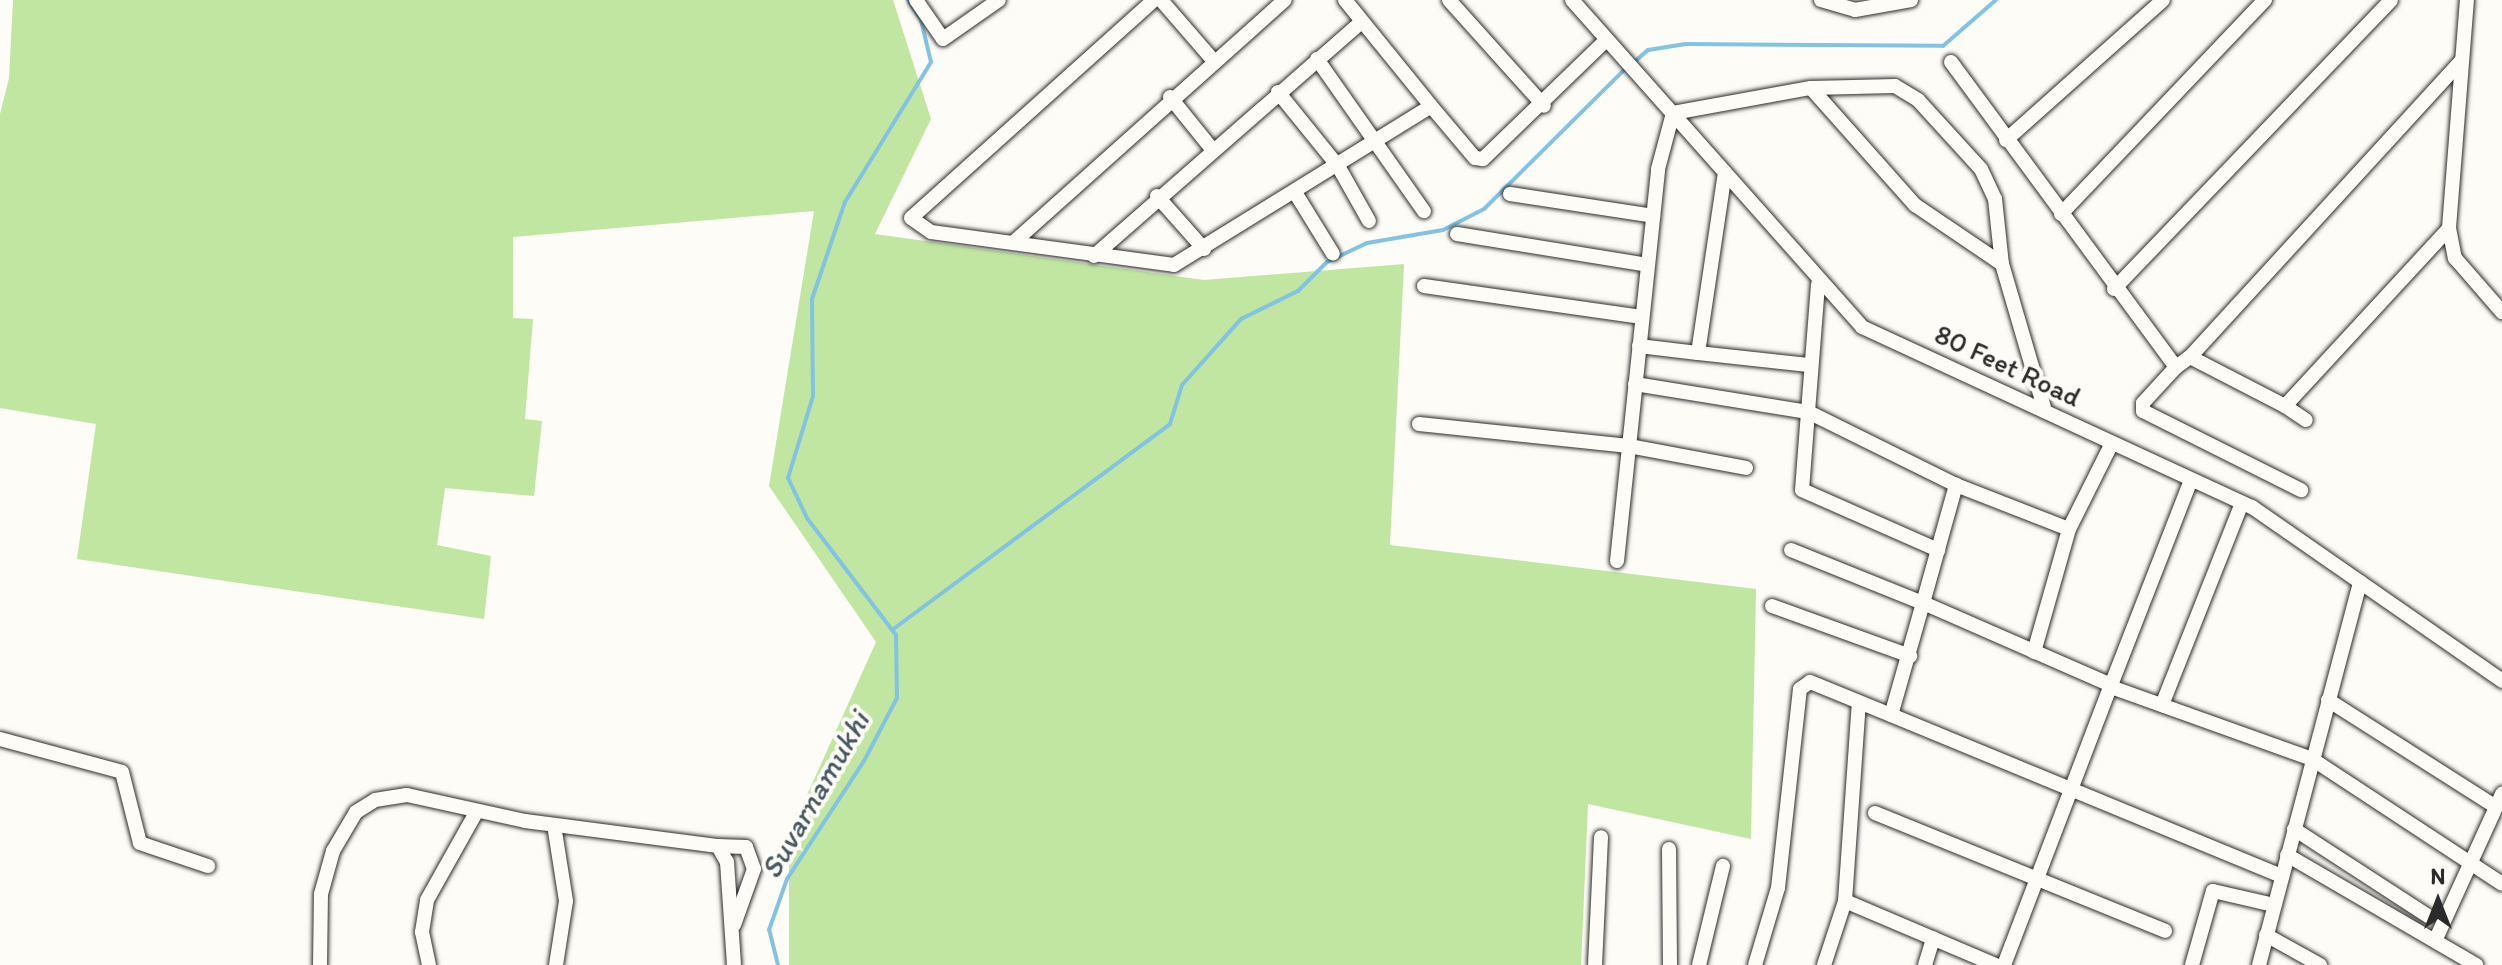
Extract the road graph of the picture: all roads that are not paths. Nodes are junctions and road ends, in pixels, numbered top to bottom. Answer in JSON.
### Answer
{"nodes":[{"id":1,"x":916,"y":0,"type":"edge"},
{"id":2,"x":1154,"y":0,"type":"edge"},
{"id":3,"x":1161,"y":0,"type":"edge"},
{"id":4,"x":1285,"y":0,"type":"edge"},
{"id":5,"x":1345,"y":0,"type":"edge"},
{"id":6,"x":1449,"y":0,"type":"edge"},
{"id":7,"x":1821,"y":0,"type":"edge"},
{"id":8,"x":1911,"y":0,"type":"edge"},
{"id":9,"x":2163,"y":0,"type":"edge"},
{"id":10,"x":2265,"y":0,"type":"edge"},
{"id":11,"x":2391,"y":0,"type":"edge"},
{"id":12,"x":2467,"y":0,"type":"edge"},
{"id":13,"x":995,"y":1,"type":"edge"},
{"id":14,"x":1578,"y":2,"type":"edge"},
{"id":15,"x":1892,"y":4,"type":"edge"},
{"id":16,"x":1362,"y":21,"type":"junction"},
{"id":17,"x":1605,"y":41,"type":"junction"},
{"id":18,"x":1317,"y":59,"type":"junction"},
{"id":19,"x":1213,"y":60,"type":"junction"},
{"id":20,"x":2461,"y":61,"type":"junction"},
{"id":21,"x":1951,"y":62,"type":"dead end"},
{"id":22,"x":1811,"y":88,"type":"junction"},
{"id":23,"x":1278,"y":92,"type":"junction"},
{"id":24,"x":1170,"y":97,"type":"junction"},
{"id":25,"x":1431,"y":106,"type":"junction"},
{"id":26,"x":1544,"y":106,"type":"junction"},
{"id":27,"x":1673,"y":113,"type":"junction"},
{"id":28,"x":2006,"y":140,"type":"junction"},
{"id":29,"x":1380,"y":142,"type":"junction"},
{"id":30,"x":1212,"y":149,"type":"junction"},
{"id":31,"x":1338,"y":166,"type":"junction"},
{"id":32,"x":1725,"y":173,"type":"junction"},
{"id":33,"x":1296,"y":194,"type":"junction"},
{"id":34,"x":1510,"y":194,"type":"dead end"},
{"id":35,"x":1157,"y":196,"type":"junction"},
{"id":36,"x":1424,"y":211,"type":"dead end"},
{"id":37,"x":2061,"y":214,"type":"junction"},
{"id":38,"x":1653,"y":216,"type":"junction"},
{"id":39,"x":1369,"y":221,"type":"dead end"},
{"id":40,"x":2449,"y":228,"type":"junction"},
{"id":41,"x":1457,"y":234,"type":"dead end"},
{"id":42,"x":1014,"y":242,"type":"junction"},
{"id":43,"x":1204,"y":249,"type":"junction"},
{"id":44,"x":1333,"y":254,"type":"dead end"},
{"id":45,"x":1094,"y":256,"type":"junction"},
{"id":46,"x":2002,"y":264,"type":"junction"},
{"id":47,"x":1648,"y":265,"type":"junction"},
{"id":48,"x":1818,"y":284,"type":"junction"},
{"id":49,"x":1424,"y":286,"type":"dead end"},
{"id":50,"x":2114,"y":289,"type":"junction"},
{"id":51,"x":2502,"y":312,"type":"edge"},
{"id":52,"x":1642,"y":317,"type":"junction"},
{"id":53,"x":1639,"y":346,"type":"junction"},
{"id":54,"x":1698,"y":353,"type":"junction"},
{"id":55,"x":2190,"y":357,"type":"junction"},
{"id":56,"x":1808,"y":365,"type":"junction"},
{"id":57,"x":2176,"y":367,"type":"junction"},
{"id":58,"x":1635,"y":384,"type":"junction"},
{"id":59,"x":2285,"y":406,"type":"junction"},
{"id":60,"x":2045,"y":411,"type":"junction"},
{"id":61,"x":1808,"y":412,"type":"junction"},
{"id":62,"x":2306,"y":420,"type":"dead end"},
{"id":63,"x":1419,"y":424,"type":"dead end"},
{"id":64,"x":2112,"y":443,"type":"junction"},
{"id":65,"x":1629,"y":446,"type":"junction"},
{"id":66,"x":1746,"y":468,"type":"dead end"},
{"id":67,"x":2191,"y":480,"type":"junction"},
{"id":68,"x":1956,"y":485,"type":"junction"},
{"id":69,"x":2301,"y":490,"type":"dead end"},
{"id":70,"x":2242,"y":503,"type":"junction"},
{"id":71,"x":2069,"y":529,"type":"junction"},
{"id":72,"x":1791,"y":550,"type":"dead end"},
{"id":73,"x":1938,"y":550,"type":"junction"},
{"id":74,"x":1617,"y":561,"type":"dead end"},
{"id":75,"x":2360,"y":582,"type":"junction"},
{"id":76,"x":1923,"y":603,"type":"junction"},
{"id":77,"x":1772,"y":606,"type":"dead end"},
{"id":78,"x":2034,"y":652,"type":"junction"},
{"id":79,"x":1910,"y":656,"type":"junction"},
{"id":80,"x":2502,"y":681,"type":"edge"},
{"id":81,"x":2111,"y":686,"type":"junction"},
{"id":82,"x":2328,"y":700,"type":"junction"},
{"id":83,"x":1859,"y":703,"type":"junction"},
{"id":84,"x":2162,"y":705,"type":"junction"},
{"id":85,"x":1891,"y":715,"type":"junction"},
{"id":86,"x":0,"y":739,"type":"edge"},
{"id":87,"x":2312,"y":759,"type":"junction"},
{"id":88,"x":2071,"y":791,"type":"junction"},
{"id":89,"x":2499,"y":800,"type":"edge"},
{"id":90,"x":477,"y":811,"type":"junction"},
{"id":91,"x":1875,"y":813,"type":"dead end"},
{"id":92,"x":554,"y":825,"type":"junction"},
{"id":93,"x":2294,"y":829,"type":"junction"},
{"id":94,"x":1601,"y":837,"type":"dead end"},
{"id":95,"x":718,"y":846,"type":"junction"},
{"id":96,"x":1669,"y":849,"type":"dead end"},
{"id":97,"x":2287,"y":855,"type":"junction"},
{"id":98,"x":2470,"y":862,"type":"junction"},
{"id":99,"x":208,"y":866,"type":"dead end"},
{"id":100,"x":1723,"y":866,"type":"dead end"},
{"id":101,"x":2282,"y":876,"type":"junction"},
{"id":102,"x":2036,"y":880,"type":"junction"},
{"id":103,"x":2502,"y":884,"type":"edge"},
{"id":104,"x":1845,"y":901,"type":"junction"},
{"id":105,"x":2274,"y":905,"type":"junction"},
{"id":106,"x":2428,"y":916,"type":"dead end"},
{"id":107,"x":2165,"y":931,"type":"dead end"},
{"id":108,"x":732,"y":932,"type":"junction"},
{"id":109,"x":2266,"y":935,"type":"junction"},
{"id":110,"x":1933,"y":938,"type":"junction"},
{"id":111,"x":2435,"y":941,"type":"junction"},
{"id":112,"x":320,"y":965,"type":"edge"},
{"id":113,"x":429,"y":965,"type":"edge"},
{"id":114,"x":556,"y":965,"type":"edge"},
{"id":115,"x":734,"y":965,"type":"edge"},
{"id":116,"x":1595,"y":965,"type":"edge"},
{"id":117,"x":1670,"y":965,"type":"edge"},
{"id":118,"x":1699,"y":965,"type":"edge"},
{"id":119,"x":1755,"y":965,"type":"edge"},
{"id":120,"x":1824,"y":965,"type":"edge"},
{"id":121,"x":1925,"y":965,"type":"edge"},
{"id":122,"x":1996,"y":965,"type":"edge"},
{"id":123,"x":2004,"y":965,"type":"edge"},
{"id":124,"x":2192,"y":965,"type":"edge"},
{"id":125,"x":2259,"y":965,"type":"edge"},
{"id":126,"x":2320,"y":965,"type":"edge"},
{"id":127,"x":2476,"y":965,"type":"edge"}],
"edges":[{"from":1,"to":13,"type":"street"},
{"from":2,"to":42,"type":"street"},
{"from":3,"to":19,"type":"street"},
{"from":4,"to":19,"type":"street"},
{"from":5,"to":16,"type":"street"},
{"from":6,"to":26,"type":"street"},
{"from":7,"to":15,"type":"street"},
{"from":8,"to":15,"type":"street"},
{"from":9,"to":28,"type":"street"},
{"from":10,"to":37,"type":"street"},
{"from":11,"to":50,"type":"street"},
{"from":12,"to":20,"type":"street"},
{"from":14,"to":17,"type":"street","name":"80 Feet Road"},
{"from":16,"to":18,"type":"street"},
{"from":16,"to":25,"type":"street"},
{"from":17,"to":26,"type":"street"},
{"from":17,"to":27,"type":"street","name":"80 Feet Road"},
{"from":18,"to":23,"type":"street"},
{"from":18,"to":29,"type":"street"},
{"from":19,"to":24,"type":"street"},
{"from":20,"to":40,"type":"street"},
{"from":20,"to":55,"type":"street"},
{"from":21,"to":28,"type":"street"},
{"from":22,"to":27,"type":"street"},
{"from":22,"to":46,"type":"street"},
{"from":22,"to":46,"type":"street"},
{"from":23,"to":30,"type":"street"},
{"from":23,"to":31,"type":"street"},
{"from":24,"to":30,"type":"street"},
{"from":24,"to":42,"type":"street"},
{"from":25,"to":26,"type":"street"},
{"from":25,"to":29,"type":"street"},
{"from":27,"to":32,"type":"street","name":"80 Feet Road"},
{"from":27,"to":38,"type":"street"},
{"from":28,"to":37,"type":"street"},
{"from":29,"to":31,"type":"street"},
{"from":29,"to":36,"type":"street"},
{"from":30,"to":35,"type":"street"},
{"from":31,"to":33,"type":"street"},
{"from":31,"to":39,"type":"street"},
{"from":32,"to":48,"type":"street","name":"80 Feet Road"},
{"from":32,"to":54,"type":"street"},
{"from":33,"to":43,"type":"street"},
{"from":33,"to":44,"type":"street"},
{"from":34,"to":38,"type":"street"},
{"from":35,"to":43,"type":"street"},
{"from":35,"to":45,"type":"street"},
{"from":37,"to":50,"type":"street"},
{"from":38,"to":47,"type":"street"},
{"from":40,"to":51,"type":"street"},
{"from":40,"to":59,"type":"street"},
{"from":41,"to":47,"type":"street"},
{"from":42,"to":45,"type":"street"},
{"from":43,"to":45,"type":"street"},
{"from":46,"to":60,"type":"street"},
{"from":47,"to":52,"type":"street"},
{"from":48,"to":56,"type":"street"},
{"from":48,"to":60,"type":"street","name":"80 Feet Road"},
{"from":49,"to":52,"type":"street"},
{"from":50,"to":57,"type":"street"},
{"from":52,"to":53,"type":"street"},
{"from":53,"to":54,"type":"street"},
{"from":53,"to":58,"type":"street"},
{"from":54,"to":56,"type":"street"},
{"from":55,"to":57,"type":"street"},
{"from":55,"to":59,"type":"street"},
{"from":56,"to":61,"type":"street"},
{"from":57,"to":69,"type":"street"},
{"from":58,"to":61,"type":"street"},
{"from":58,"to":65,"type":"street"},
{"from":59,"to":62,"type":"street"},
{"from":60,"to":64,"type":"street","name":"80 Feet Road"},
{"from":61,"to":68,"type":"street"},
{"from":61,"to":73,"type":"street"},
{"from":63,"to":65,"type":"street"},
{"from":64,"to":67,"type":"street","name":"80 Feet Road"},
{"from":64,"to":71,"type":"street"},
{"from":65,"to":66,"type":"street"},
{"from":65,"to":74,"type":"street"},
{"from":67,"to":70,"type":"street","name":"80 Feet Road"},
{"from":67,"to":81,"type":"street"},
{"from":68,"to":71,"type":"street"},
{"from":68,"to":73,"type":"street"},
{"from":70,"to":75,"type":"street","name":"80 Feet Road"},
{"from":70,"to":84,"type":"street"},
{"from":71,"to":78,"type":"street"},
{"from":72,"to":76,"type":"street"},
{"from":73,"to":76,"type":"street"},
{"from":75,"to":80,"type":"street","name":"80 Feet Road"},
{"from":75,"to":82,"type":"street"},
{"from":76,"to":78,"type":"street"},
{"from":76,"to":79,"type":"street"},
{"from":77,"to":79,"type":"street"},
{"from":78,"to":81,"type":"street"},
{"from":79,"to":85,"type":"street"},
{"from":81,"to":84,"type":"street"},
{"from":81,"to":88,"type":"street"},
{"from":82,"to":87,"type":"street"},
{"from":82,"to":89,"type":"street"},
{"from":83,"to":85,"type":"street"},
{"from":83,"to":104,"type":"street"},
{"from":83,"to":119,"type":"street"},
{"from":84,"to":87,"type":"street"},
{"from":85,"to":88,"type":"street"},
{"from":86,"to":99,"type":"street"},
{"from":87,"to":93,"type":"street"},
{"from":87,"to":98,"type":"street"},
{"from":88,"to":101,"type":"street"},
{"from":88,"to":102,"type":"street"},
{"from":89,"to":98,"type":"street"},
{"from":90,"to":92,"type":"street"},
{"from":90,"to":112,"type":"street"},
{"from":90,"to":113,"type":"street"},
{"from":91,"to":102,"type":"street"},
{"from":92,"to":95,"type":"street"},
{"from":92,"to":114,"type":"street"},
{"from":93,"to":97,"type":"street"},
{"from":93,"to":106,"type":"street"},
{"from":94,"to":116,"type":"street"},
{"from":95,"to":108,"type":"street"},
{"from":95,"to":108,"type":"street"},
{"from":96,"to":117,"type":"street"},
{"from":97,"to":101,"type":"street"},
{"from":97,"to":111,"type":"street"},
{"from":98,"to":103,"type":"street"},
{"from":98,"to":111,"type":"street"},
{"from":100,"to":118,"type":"street"},
{"from":101,"to":105,"type":"street"},
{"from":102,"to":107,"type":"street"},
{"from":102,"to":123,"type":"street"},
{"from":104,"to":110,"type":"street"},
{"from":104,"to":120,"type":"street"},
{"from":105,"to":109,"type":"street"},
{"from":105,"to":124,"type":"street"},
{"from":108,"to":115,"type":"street"},
{"from":109,"to":125,"type":"street"},
{"from":109,"to":126,"type":"street"},
{"from":110,"to":121,"type":"street"},
{"from":110,"to":122,"type":"street"},
{"from":111,"to":127,"type":"street"}]}
